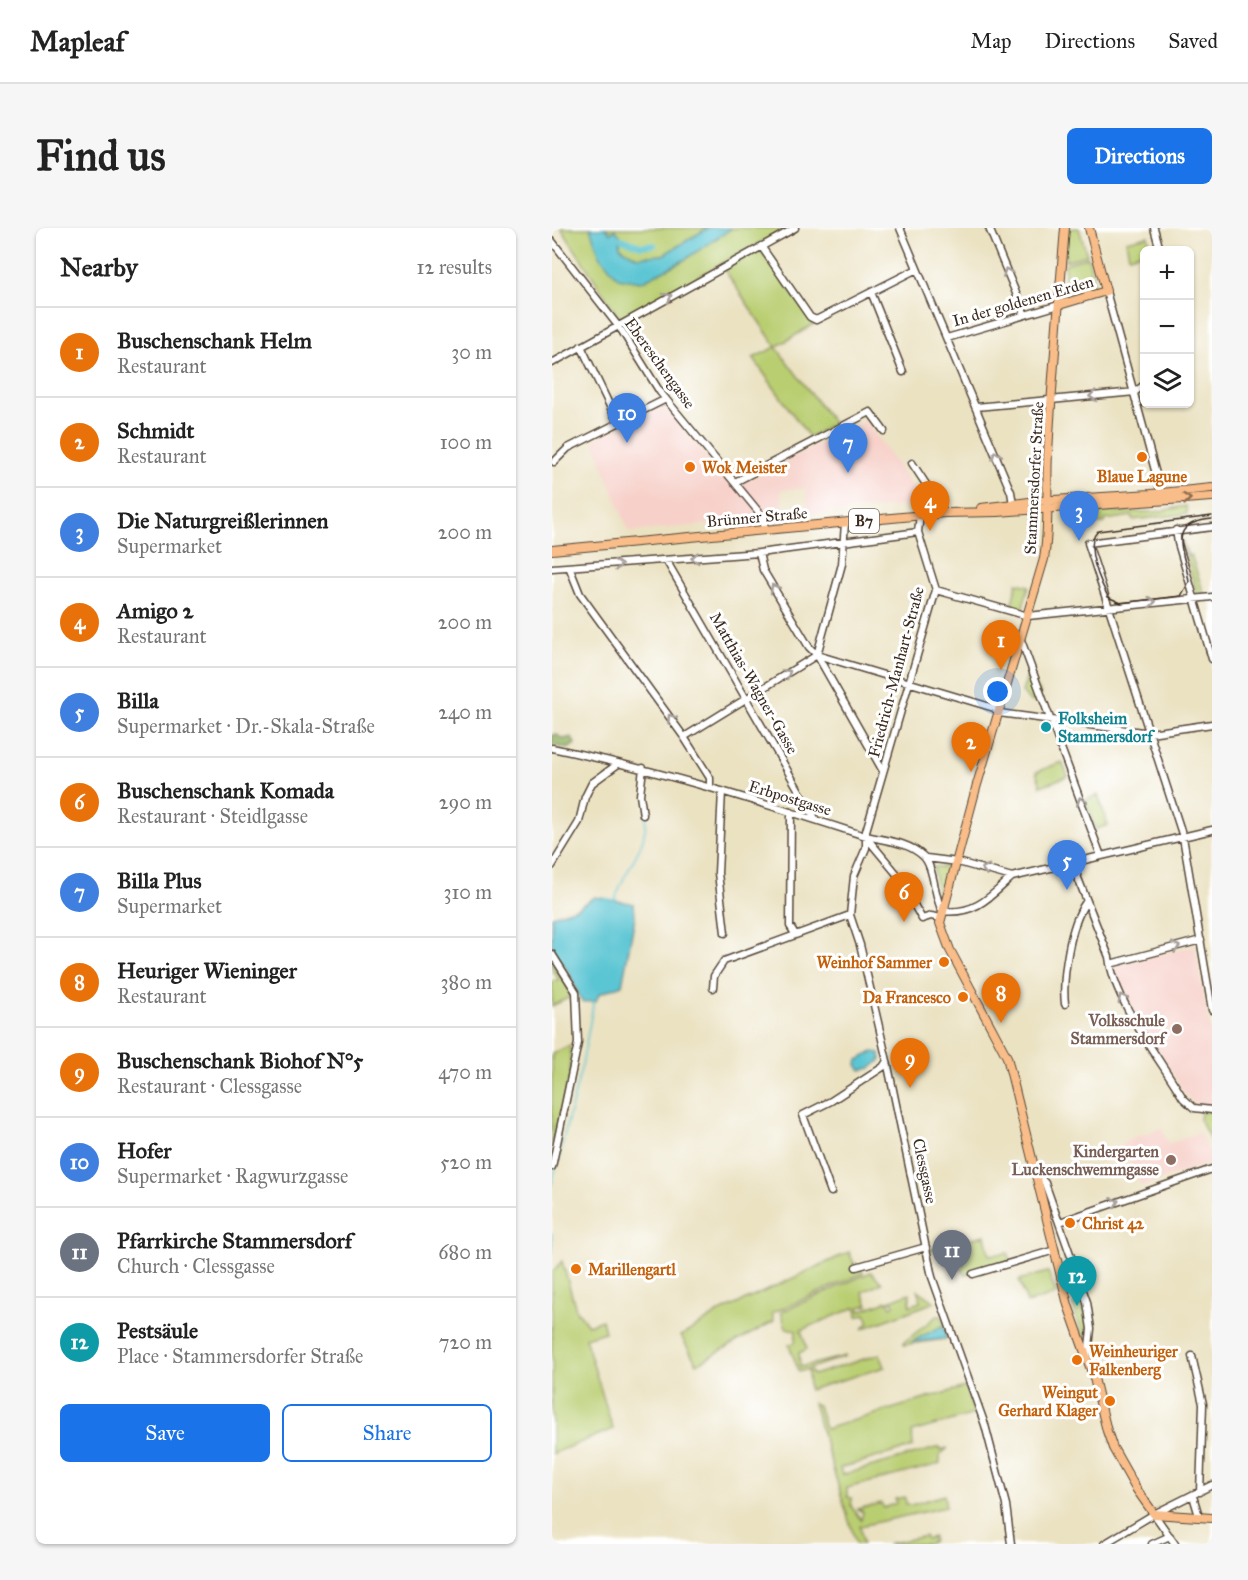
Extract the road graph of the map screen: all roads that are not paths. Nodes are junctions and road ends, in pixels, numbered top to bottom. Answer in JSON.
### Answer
{"nodes":[{"id":1,"x":795,"y":228,"type":"edge"},
{"id":2,"x":900,"y":228,"type":"edge"},
{"id":3,"x":989,"y":228,"type":"edge"},
{"id":4,"x":1065,"y":228,"type":"edge"},
{"id":5,"x":1089,"y":228,"type":"edge"},
{"id":6,"x":1154,"y":228,"type":"edge"},
{"id":7,"x":552,"y":242,"type":"edge"},
{"id":8,"x":761,"y":246,"type":"junction"},
{"id":9,"x":1159,"y":246,"type":"edge"},
{"id":10,"x":917,"y":269,"type":"junction"},
{"id":11,"x":1106,"y":291,"type":"junction"},
{"id":12,"x":871,"y":292,"type":"junction"},
{"id":13,"x":1059,"y":306,"type":"junction"},
{"id":14,"x":1025,"y":315,"type":"junction"},
{"id":15,"x":616,"y":325,"type":"junction"},
{"id":16,"x":947,"y":338,"type":"junction"},
{"id":17,"x":581,"y":346,"type":"junction"},
{"id":18,"x":553,"y":361,"type":"edge"},
{"id":19,"x":903,"y":372,"type":"dead end"},
{"id":20,"x":1140,"y":388,"type":"edge"},
{"id":21,"x":1135,"y":392,"type":"junction"},
{"id":22,"x":666,"y":399,"type":"junction"},
{"id":23,"x":1051,"y":401,"type":"junction"},
{"id":24,"x":976,"y":407,"type":"junction"},
{"id":25,"x":618,"y":423,"type":"junction"},
{"id":26,"x":884,"y":431,"type":"dead end"},
{"id":27,"x":554,"y":462,"type":"dead end"},
{"id":28,"x":912,"y":463,"type":"dead end"},
{"id":29,"x":735,"y":482,"type":"junction"},
{"id":30,"x":1212,"y":488,"type":"edge"},
{"id":31,"x":1162,"y":497,"type":"junction"},
{"id":32,"x":1212,"y":497,"type":"edge"},
{"id":33,"x":1013,"y":504,"type":"junction"},
{"id":34,"x":1047,"y":504,"type":"junction"},
{"id":35,"x":965,"y":512,"type":"junction"},
{"id":36,"x":945,"y":513,"type":"junction"},
{"id":37,"x":920,"y":516,"type":"junction"},
{"id":38,"x":845,"y":523,"type":"junction"},
{"id":39,"x":1212,"y":527,"type":"edge"},
{"id":40,"x":764,"y":530,"type":"junction"},
{"id":41,"x":1176,"y":530,"type":"junction"},
{"id":42,"x":918,"y":532,"type":"junction"},
{"id":43,"x":844,"y":542,"type":"junction"},
{"id":44,"x":552,"y":549,"type":"edge"},
{"id":45,"x":759,"y":553,"type":"junction"},
{"id":46,"x":666,"y":560,"type":"junction"},
{"id":47,"x":552,"y":568,"type":"edge"},
{"id":48,"x":570,"y":569,"type":"junction"},
{"id":49,"x":936,"y":590,"type":"junction"},
{"id":50,"x":1212,"y":597,"type":"edge"},
{"id":51,"x":1195,"y":598,"type":"junction"},
{"id":52,"x":1109,"y":606,"type":"junction"},
{"id":53,"x":1028,"y":616,"type":"junction"},
{"id":54,"x":1021,"y":640,"type":"junction"},
{"id":55,"x":816,"y":655,"type":"junction"},
{"id":56,"x":1212,"y":659,"type":"edge"},
{"id":57,"x":908,"y":683,"type":"junction"},
{"id":58,"x":747,"y":698,"type":"junction"},
{"id":59,"x":999,"y":712,"type":"junction"},
{"id":60,"x":1052,"y":721,"type":"junction"},
{"id":61,"x":1212,"y":724,"type":"edge"},
{"id":62,"x":1150,"y":732,"type":"junction"},
{"id":63,"x":684,"y":737,"type":"junction"},
{"id":64,"x":552,"y":748,"type":"edge"},
{"id":65,"x":618,"y":764,"type":"junction"},
{"id":66,"x":643,"y":768,"type":"junction"},
{"id":67,"x":883,"y":771,"type":"junction"},
{"id":68,"x":710,"y":787,"type":"junction"},
{"id":69,"x":722,"y":791,"type":"junction"},
{"id":70,"x":791,"y":812,"type":"junction"},
{"id":71,"x":643,"y":815,"type":"dead end"},
{"id":72,"x":816,"y":820,"type":"junction"},
{"id":73,"x":1212,"y":830,"type":"edge"},
{"id":74,"x":866,"y":836,"type":"junction"},
{"id":75,"x":1183,"y":837,"type":"junction"},
{"id":76,"x":1101,"y":856,"type":"junction"},
{"id":77,"x":926,"y":858,"type":"junction"},
{"id":78,"x":958,"y":862,"type":"junction"},
{"id":79,"x":1072,"y":864,"type":"junction"},
{"id":80,"x":552,"y":866,"type":"edge"},
{"id":81,"x":1012,"y":877,"type":"junction"},
{"id":82,"x":1086,"y":902,"type":"junction"},
{"id":83,"x":941,"y":914,"type":"junction"},
{"id":84,"x":850,"y":915,"type":"junction"},
{"id":85,"x":725,"y":933,"type":"dead end"},
{"id":86,"x":795,"y":934,"type":"junction"},
{"id":87,"x":1201,"y":940,"type":"junction"},
{"id":88,"x":552,"y":954,"type":"edge"},
{"id":89,"x":1110,"y":964,"type":"junction"},
{"id":90,"x":713,"y":988,"type":"dead end"},
{"id":91,"x":1065,"y":1004,"type":"dead end"},
{"id":92,"x":1212,"y":1010,"type":"edge"},
{"id":93,"x":887,"y":1061,"type":"junction"},
{"id":94,"x":1212,"y":1110,"type":"edge"},
{"id":95,"x":552,"y":1167,"type":"edge"},
{"id":96,"x":1212,"y":1169,"type":"edge"},
{"id":97,"x":1035,"y":1171,"type":"junction"},
{"id":98,"x":831,"y":1192,"type":"dead end"},
{"id":99,"x":1060,"y":1222,"type":"junction"},
{"id":100,"x":926,"y":1247,"type":"junction"},
{"id":101,"x":1055,"y":1250,"type":"junction"},
{"id":102,"x":856,"y":1267,"type":"dead end"},
{"id":103,"x":972,"y":1274,"type":"dead end"},
{"id":104,"x":1192,"y":1356,"type":"dead end"},
{"id":105,"x":1089,"y":1363,"type":"junction"},
{"id":106,"x":1212,"y":1485,"type":"edge"},
{"id":107,"x":1200,"y":1492,"type":"junction"},
{"id":108,"x":1193,"y":1496,"type":"junction"},
{"id":109,"x":1154,"y":1514,"type":"junction"},
{"id":110,"x":1199,"y":1516,"type":"junction"},
{"id":111,"x":1212,"y":1518,"type":"edge"},
{"id":112,"x":1119,"y":1535,"type":"junction"},
{"id":113,"x":1170,"y":1536,"type":"junction"},
{"id":114,"x":1011,"y":1544,"type":"edge"},
{"id":115,"x":1104,"y":1544,"type":"edge"},
{"id":116,"x":1120,"y":1544,"type":"edge"},
{"id":117,"x":1152,"y":1544,"type":"edge"},
{"id":118,"x":1175,"y":1544,"type":"edge"}],
"edges":[{"from":1,"to":8,"type":"street"},
{"from":2,"to":10,"type":"street"},
{"from":14,"to":3,"type":"street","one_way":true},
{"from":4,"to":13,"type":"main road","name":"Stammersdorfer Straße"},
{"from":5,"to":11,"type":"main road"},
{"from":6,"to":9,"type":"street"},
{"from":7,"to":15,"type":"street","name":"Ebereschengasse"},
{"from":8,"to":12,"type":"street"},
{"from":15,"to":8,"type":"street","one_way":true},
{"from":10,"to":12,"type":"street"},
{"from":10,"to":16,"type":"street"},
{"from":11,"to":13,"type":"main road","name":"In der goldenen Erden"},
{"from":11,"to":21,"type":"street"},
{"from":12,"to":19,"type":"street"},
{"from":13,"to":14,"type":"street","name":"In der goldenen Erden"},
{"from":13,"to":23,"type":"main road","name":"Stammersdorfer Straße"},
{"from":14,"to":16,"type":"street","name":"In der goldenen Erden"},
{"from":15,"to":17,"type":"street"},
{"from":15,"to":22,"type":"street","name":"Ebereschengasse"},
{"from":16,"to":24,"type":"street"},
{"from":17,"to":18,"type":"street"},
{"from":17,"to":25,"type":"street"},
{"from":20,"to":21,"type":"street"},
{"from":21,"to":23,"type":"street","one_way":true},
{"from":21,"to":31,"type":"street"},
{"from":22,"to":25,"type":"street"},
{"from":22,"to":29,"type":"street","name":"Ebereschengasse"},
{"from":23,"to":24,"type":"street"},
{"from":23,"to":34,"type":"main road","name":"Stammersdorfer Straße"},
{"from":33,"to":24,"type":"street","one_way":true},
{"from":25,"to":27,"type":"street"},
{"from":26,"to":29,"type":"street"},
{"from":28,"to":36,"type":"street"},
{"from":29,"to":40,"type":"street","name":"Ebereschengasse"},
{"from":30,"to":31,"type":"main road","name":"Brünner Straße","number":"B7"},
{"from":31,"to":32,"type":"main road","name":"Brünner Straße","number":"B7","one_way":true},
{"from":31,"to":34,"type":"main road","name":"Brünner Straße","number":"B7"},
{"from":33,"to":34,"type":"main road","name":"Brünner Straße","number":"B7"},
{"from":33,"to":35,"type":"main road","name":"Brünner Straße","number":"B7"},
{"from":34,"to":35,"type":"main road","name":"Brünner Straße","number":"B7"},
{"from":34,"to":53,"type":"main road","name":"Stammersdorfer Straße"},
{"from":35,"to":36,"type":"main road","name":"Brünner Straße","number":"B7"},
{"from":36,"to":37,"type":"main road","name":"Brünner Straße","number":"B7"},
{"from":37,"to":38,"type":"main road","name":"Brünner Straße","number":"B7"},
{"from":37,"to":42,"type":"street","name":"Friedrich-Manhart-Straße"},
{"from":38,"to":40,"type":"main road","name":"Brünner Straße","number":"B7"},
{"from":38,"to":43,"type":"street"},
{"from":39,"to":41,"type":"street"},
{"from":40,"to":44,"type":"main road","name":"Brünner Straße","number":"B7"},
{"from":41,"to":51,"type":"street"},
{"from":41,"to":52,"type":"street"},
{"from":42,"to":43,"type":"street","name":"Brünner Straße"},
{"from":42,"to":49,"type":"street","name":"Friedrich-Manhart-Straße"},
{"from":43,"to":45,"type":"street","name":"Brünner Straße"},
{"from":43,"to":55,"type":"street"},
{"from":45,"to":46,"type":"street","name":"Brünner Straße","one_way":true},
{"from":55,"to":45,"type":"street","one_way":true},
{"from":48,"to":46,"type":"street","name":"Brünner Straße","one_way":true},
{"from":46,"to":58,"type":"street","name":"Matthias-Wagner-Gasse"},
{"from":47,"to":48,"type":"street","name":"Brünner Straße"},
{"from":63,"to":48,"type":"street","one_way":true},
{"from":49,"to":53,"type":"street"},
{"from":49,"to":57,"type":"street","name":"Friedrich-Manhart-Straße"},
{"from":50,"to":51,"type":"street"},
{"from":52,"to":51,"type":"street","one_way":true},
{"from":51,"to":56,"type":"street"},
{"from":52,"to":53,"type":"street"},
{"from":52,"to":62,"type":"street"},
{"from":53,"to":54,"type":"main road","name":"Stammersdorfer Straße"},
{"from":54,"to":59,"type":"main road","name":"Stammersdorfer Straße"},
{"from":54,"to":60,"type":"street"},
{"from":55,"to":57,"type":"street"},
{"from":58,"to":55,"type":"street","one_way":true},
{"from":55,"to":67,"type":"street"},
{"from":57,"to":59,"type":"street"},
{"from":57,"to":67,"type":"street","name":"Friedrich-Manhart-Straße"},
{"from":58,"to":63,"type":"street"},
{"from":58,"to":72,"type":"street","name":"Matthias-Wagner-Gasse"},
{"from":59,"to":60,"type":"street"},
{"from":59,"to":78,"type":"main road","name":"Stammersdorfer Straße"},
{"from":60,"to":62,"type":"street"},
{"from":76,"to":60,"type":"street","one_way":true},
{"from":61,"to":62,"type":"street"},
{"from":62,"to":75,"type":"street"},
{"from":63,"to":68,"type":"street"},
{"from":64,"to":65,"type":"street","name":"Erbpostgasse"},
{"from":65,"to":66,"type":"street","name":"Erbpostgasse"},
{"from":65,"to":80,"type":"street"},
{"from":66,"to":68,"type":"street","name":"Erbpostgasse"},
{"from":66,"to":71,"type":"street"},
{"from":67,"to":74,"type":"street","name":"Friedrich-Manhart-Straße"},
{"from":68,"to":69,"type":"street","name":"Erbpostgasse"},
{"from":69,"to":70,"type":"street","name":"Erbpostgasse"},
{"from":69,"to":85,"type":"street"},
{"from":70,"to":72,"type":"street","name":"Erbpostgasse"},
{"from":70,"to":86,"type":"street"},
{"from":72,"to":74,"type":"street","name":"Erbpostgasse"},
{"from":73,"to":75,"type":"street"},
{"from":74,"to":77,"type":"street","name":"Erbpostgasse"},
{"from":74,"to":83,"type":"street"},
{"from":74,"to":84,"type":"street","name":"Clessgasse"},
{"from":75,"to":76,"type":"street"},
{"from":75,"to":87,"type":"street"},
{"from":76,"to":79,"type":"street"},
{"from":77,"to":78,"type":"street"},
{"from":77,"to":83,"type":"street"},
{"from":81,"to":78,"type":"street","one_way":true},
{"from":78,"to":83,"type":"main road","name":"Stammersdorfer Straße"},
{"from":79,"to":81,"type":"street"},
{"from":79,"to":82,"type":"street"},
{"from":81,"to":83,"type":"street"},
{"from":82,"to":89,"type":"street"},
{"from":82,"to":91,"type":"street"},
{"from":83,"to":97,"type":"main road"},
{"from":84,"to":86,"type":"street"},
{"from":84,"to":93,"type":"street","name":"Clessgasse"},
{"from":86,"to":90,"type":"street"},
{"from":89,"to":87,"type":"street","one_way":true},
{"from":87,"to":92,"type":"street"},
{"from":88,"to":95,"type":"street"},
{"from":94,"to":89,"type":"street","one_way":true},
{"from":93,"to":98,"type":"street"},
{"from":93,"to":100,"type":"street","name":"Clessgasse"},
{"from":99,"to":96,"type":"street","one_way":true},
{"from":97,"to":99,"type":"street"},
{"from":97,"to":101,"type":"main road"},
{"from":99,"to":105,"type":"street"},
{"from":100,"to":102,"type":"street"},
{"from":100,"to":114,"type":"street","name":"Clessgasse"},
{"from":101,"to":103,"type":"street"},
{"from":101,"to":105,"type":"main road"},
{"from":104,"to":107,"type":"street"},
{"from":105,"to":109,"type":"main road"},
{"from":106,"to":107,"type":"street"},
{"from":107,"to":108,"type":"street"},
{"from":108,"to":109,"type":"street"},
{"from":108,"to":110,"type":"street"},
{"from":109,"to":110,"type":"main road"},
{"from":109,"to":112,"type":"street"},
{"from":109,"to":113,"type":"street"},
{"from":110,"to":111,"type":"main road"},
{"from":112,"to":115,"type":"street"},
{"from":112,"to":116,"type":"street"},
{"from":113,"to":117,"type":"street"},
{"from":113,"to":118,"type":"street"}]}
